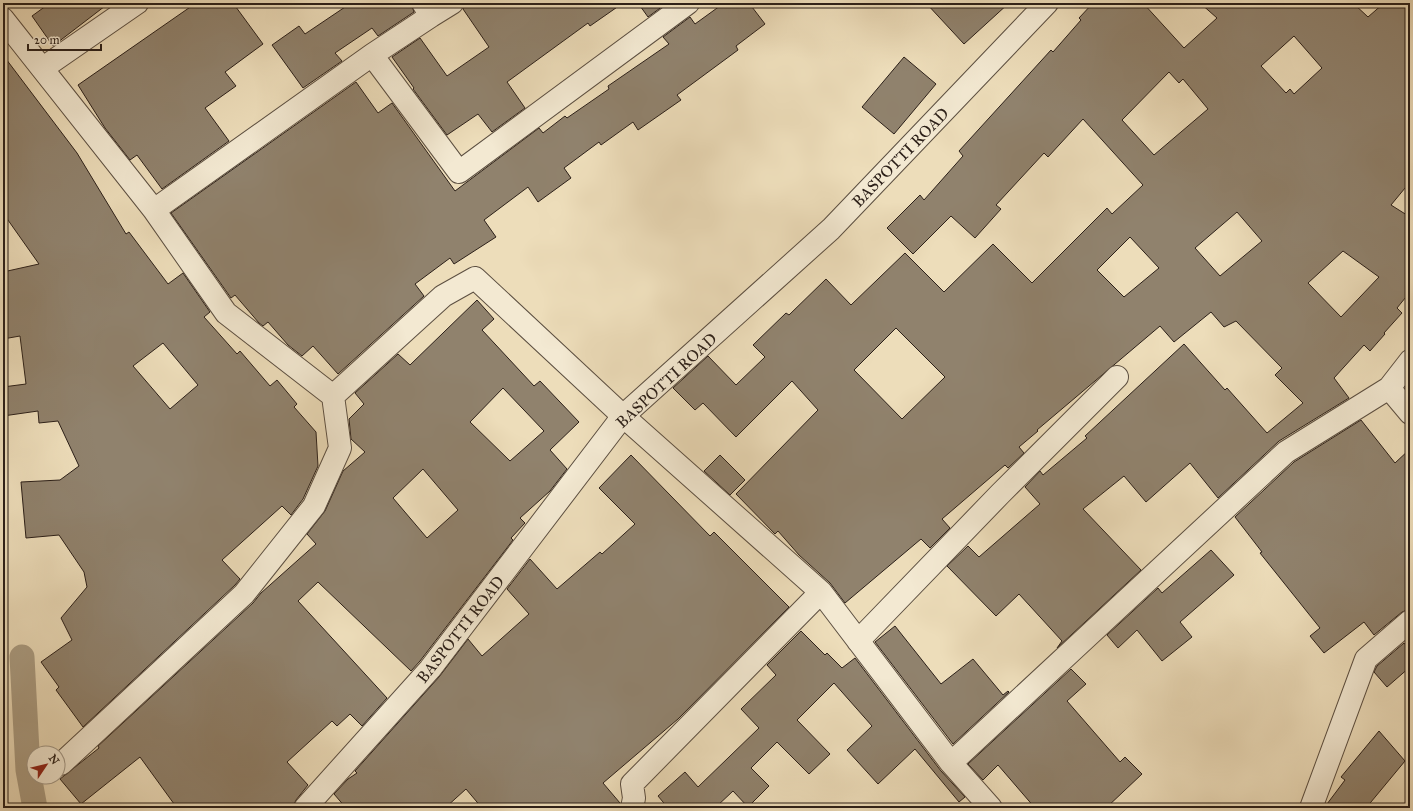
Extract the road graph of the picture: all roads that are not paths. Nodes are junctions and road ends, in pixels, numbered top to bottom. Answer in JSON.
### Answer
{"nodes":[{"id":1,"x":137,"y":3,"type":"edge"},
{"id":2,"x":452,"y":3,"type":"edge"},
{"id":3,"x":688,"y":3,"type":"edge"},
{"id":4,"x":1041,"y":5,"type":"edge"},
{"id":5,"x":427,"y":10,"type":"edge"},
{"id":6,"x":3,"y":19,"type":"edge"},
{"id":7,"x":372,"y":55,"type":"junction"},
{"id":8,"x":43,"y":68,"type":"junction"},
{"id":9,"x":154,"y":210,"type":"junction"},
{"id":10,"x":1410,"y":361,"type":"edge"},
{"id":11,"x":1117,"y":377,"type":"dead end"},
{"id":12,"x":1388,"y":388,"type":"junction"},
{"id":13,"x":333,"y":396,"type":"junction"},
{"id":14,"x":1410,"y":413,"type":"edge"},
{"id":15,"x":623,"y":416,"type":"junction"},
{"id":16,"x":821,"y":592,"type":"junction"},
{"id":17,"x":1410,"y":621,"type":"edge"},
{"id":18,"x":858,"y":641,"type":"junction"},
{"id":19,"x":66,"y":758,"type":"edge"},
{"id":20,"x":951,"y":763,"type":"junction"},
{"id":21,"x":306,"y":808,"type":"edge"},
{"id":22,"x":632,"y":808,"type":"edge"},
{"id":23,"x":991,"y":808,"type":"edge"},
{"id":24,"x":1311,"y":808,"type":"edge"}],
"edges":[{"from":1,"to":8,"type":"street"},
{"from":2,"to":5,"type":"street"},
{"from":3,"to":7,"type":"street"},
{"from":4,"to":15,"type":"street","name":"BASPOTTI ROAD"},
{"from":5,"to":7,"type":"street"},
{"from":6,"to":8,"type":"street"},
{"from":7,"to":9,"type":"street"},
{"from":8,"to":9,"type":"street"},
{"from":9,"to":13,"type":"street"},
{"from":10,"to":12,"type":"street"},
{"from":11,"to":18,"type":"street"},
{"from":12,"to":14,"type":"street"},
{"from":12,"to":20,"type":"street"},
{"from":13,"to":15,"type":"street"},
{"from":13,"to":19,"type":"street"},
{"from":15,"to":16,"type":"street"},
{"from":15,"to":21,"type":"street","name":"BASPOTTI ROAD"},
{"from":16,"to":18,"type":"street"},
{"from":16,"to":22,"type":"street"},
{"from":17,"to":24,"type":"street"},
{"from":18,"to":20,"type":"street"},
{"from":20,"to":23,"type":"street"}]}
